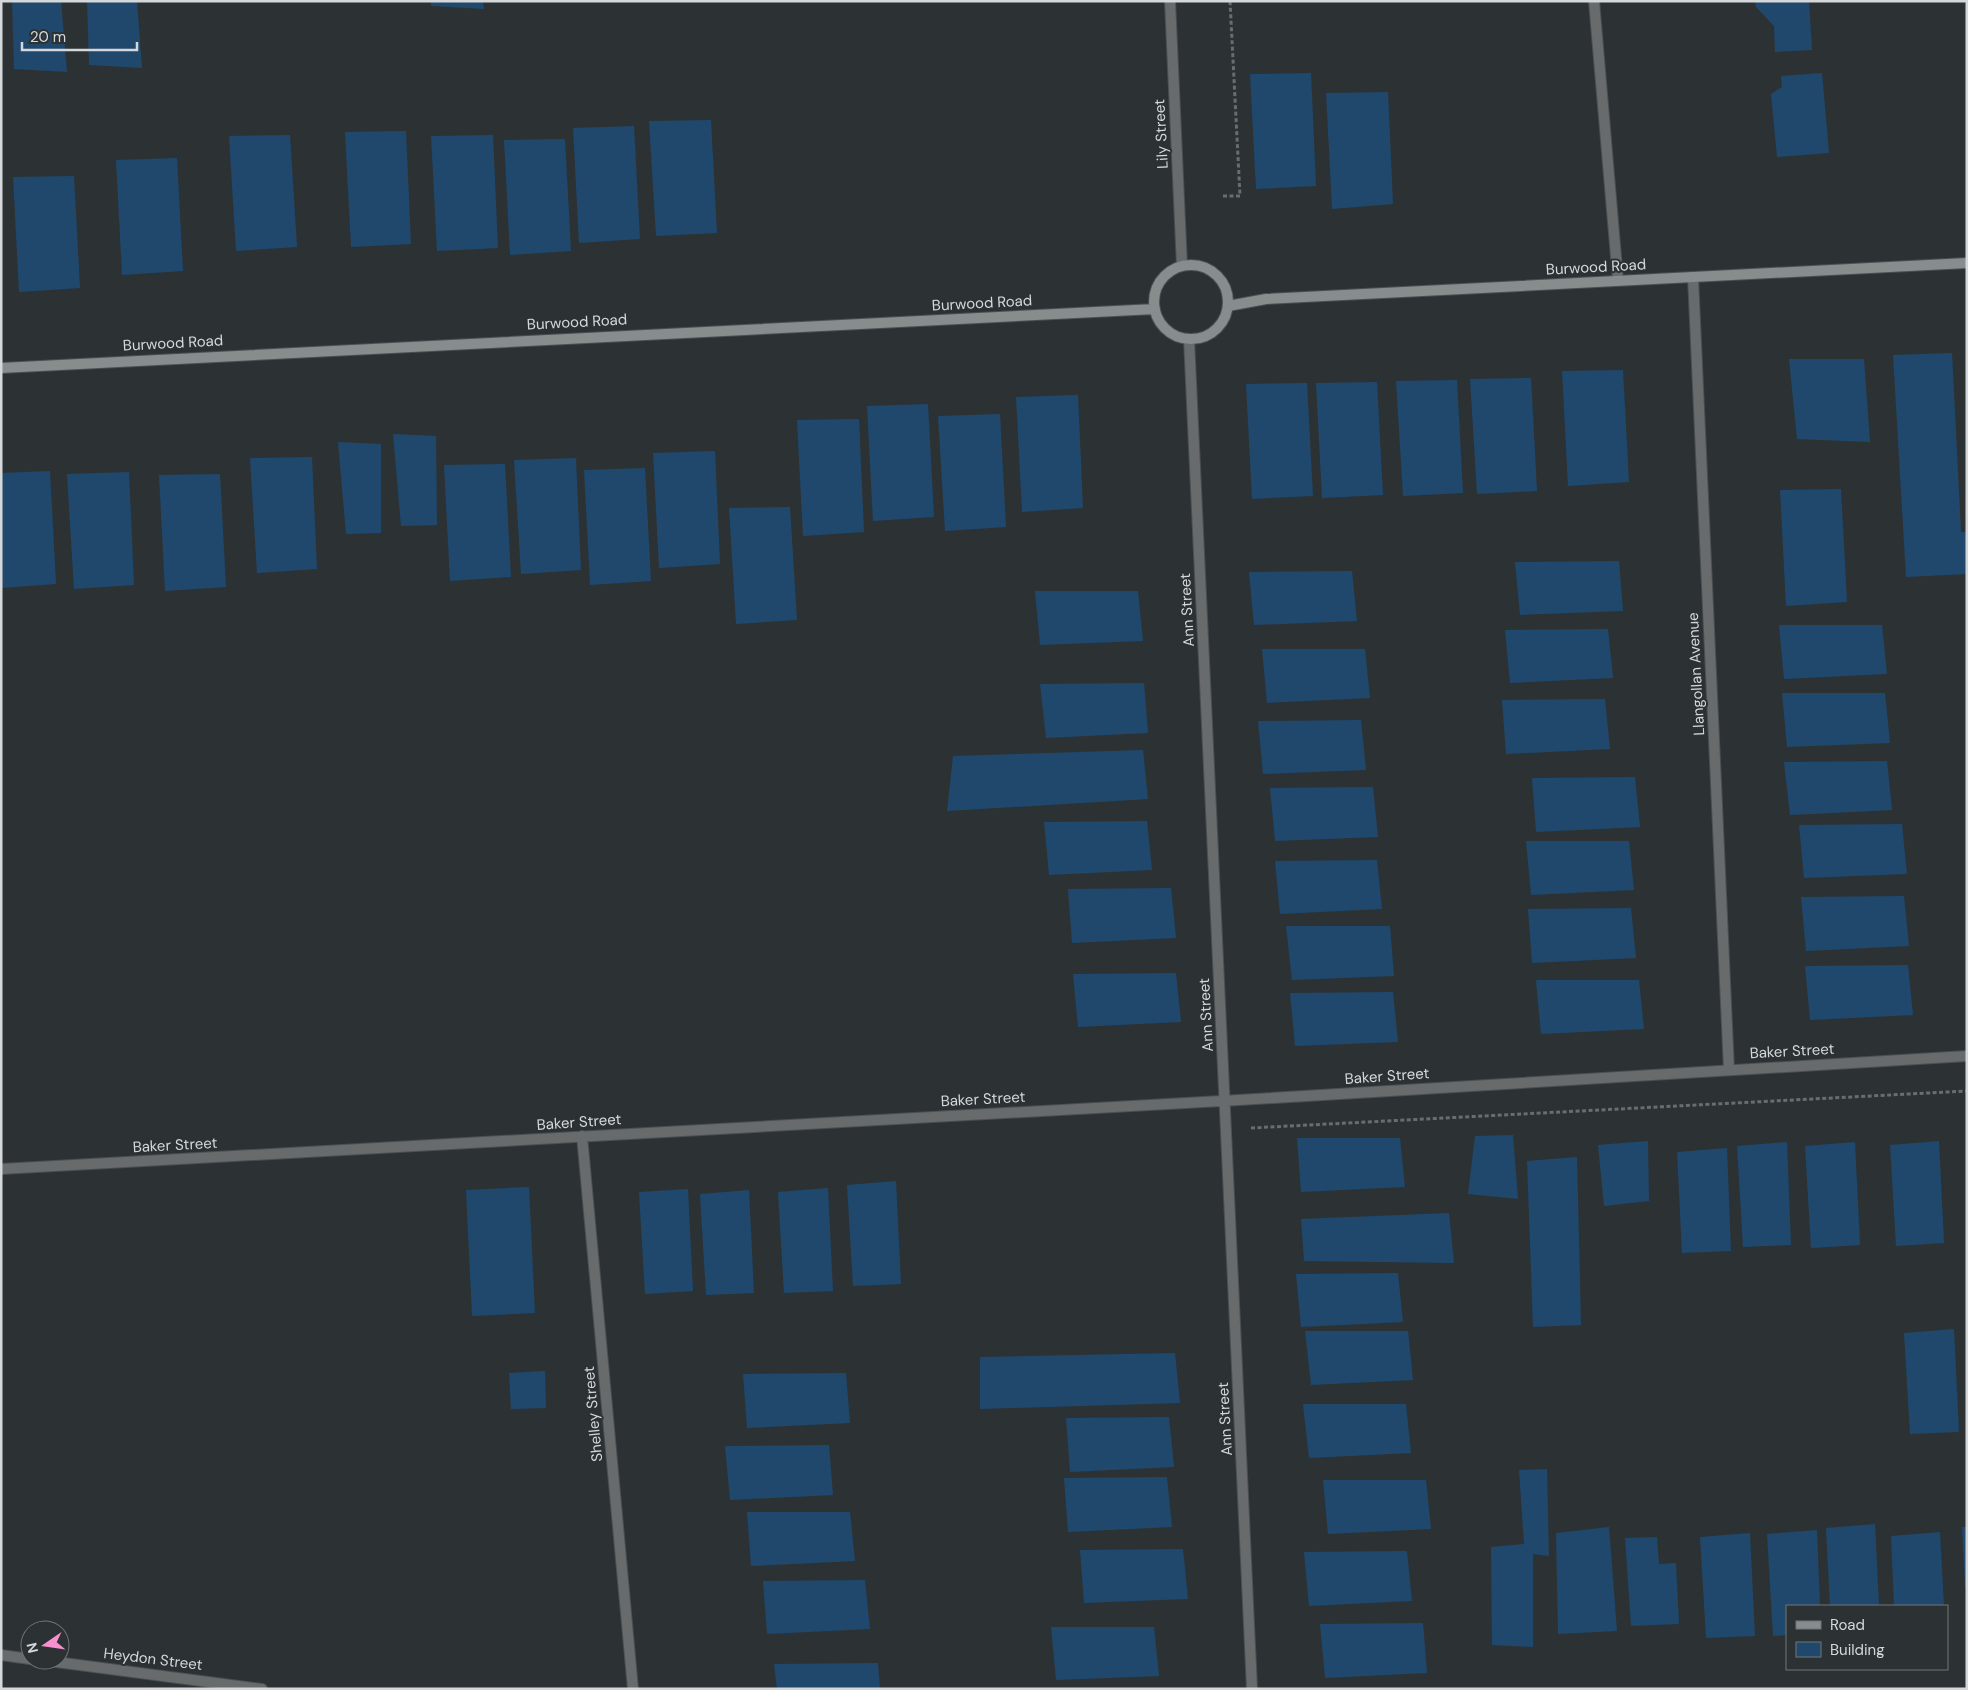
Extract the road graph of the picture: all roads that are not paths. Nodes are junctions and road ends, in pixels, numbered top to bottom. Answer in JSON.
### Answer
{"nodes":[{"id":1,"x":1170,"y":1,"type":"edge"},
{"id":2,"x":1594,"y":1,"type":"edge"},
{"id":3,"x":1967,"y":263,"type":"edge"},
{"id":4,"x":1182,"y":266,"type":"junction"},
{"id":5,"x":1693,"y":277,"type":"junction"},
{"id":6,"x":1618,"y":280,"type":"junction"},
{"id":7,"x":1228,"y":306,"type":"junction"},
{"id":8,"x":1155,"y":309,"type":"junction"},
{"id":9,"x":1189,"y":339,"type":"junction"},
{"id":10,"x":1,"y":368,"type":"edge"},
{"id":11,"x":1967,"y":1056,"type":"edge"},
{"id":12,"x":1730,"y":1070,"type":"junction"},
{"id":13,"x":1226,"y":1100,"type":"junction"},
{"id":14,"x":582,"y":1136,"type":"junction"},
{"id":15,"x":1,"y":1169,"type":"edge"},
{"id":16,"x":1,"y":1655,"type":"edge"},
{"id":17,"x":20,"y":1658,"type":"edge"},
{"id":18,"x":70,"y":1664,"type":"edge"},
{"id":19,"x":262,"y":1689,"type":"edge"},
{"id":20,"x":633,"y":1689,"type":"edge"},
{"id":21,"x":1252,"y":1689,"type":"edge"}],
"edges":[{"from":1,"to":4,"type":"street","name":"Lily Street"},
{"from":2,"to":6,"type":"street"},
{"from":3,"to":5,"type":"main road","name":"Burwood Road"},
{"from":4,"to":7,"type":"main road"},
{"from":4,"to":8,"type":"main road"},
{"from":5,"to":6,"type":"main road","name":"Burwood Road"},
{"from":5,"to":12,"type":"street","name":"Llangollan Avenue"},
{"from":6,"to":7,"type":"main road","name":"Burwood Road"},
{"from":7,"to":9,"type":"main road"},
{"from":8,"to":9,"type":"main road"},
{"from":8,"to":10,"type":"main road","name":"Burwood Road"},
{"from":9,"to":13,"type":"street","name":"Ann Street"},
{"from":11,"to":12,"type":"street","name":"Baker Street"},
{"from":12,"to":13,"type":"street","name":"Baker Street"},
{"from":13,"to":14,"type":"street","name":"Baker Street"},
{"from":13,"to":21,"type":"street","name":"Ann Street"},
{"from":14,"to":15,"type":"street","name":"Baker Street"},
{"from":14,"to":20,"type":"street","name":"Shelley Street"},
{"from":16,"to":17,"type":"street"},
{"from":18,"to":19,"type":"street","name":"Heydon Street"}]}
